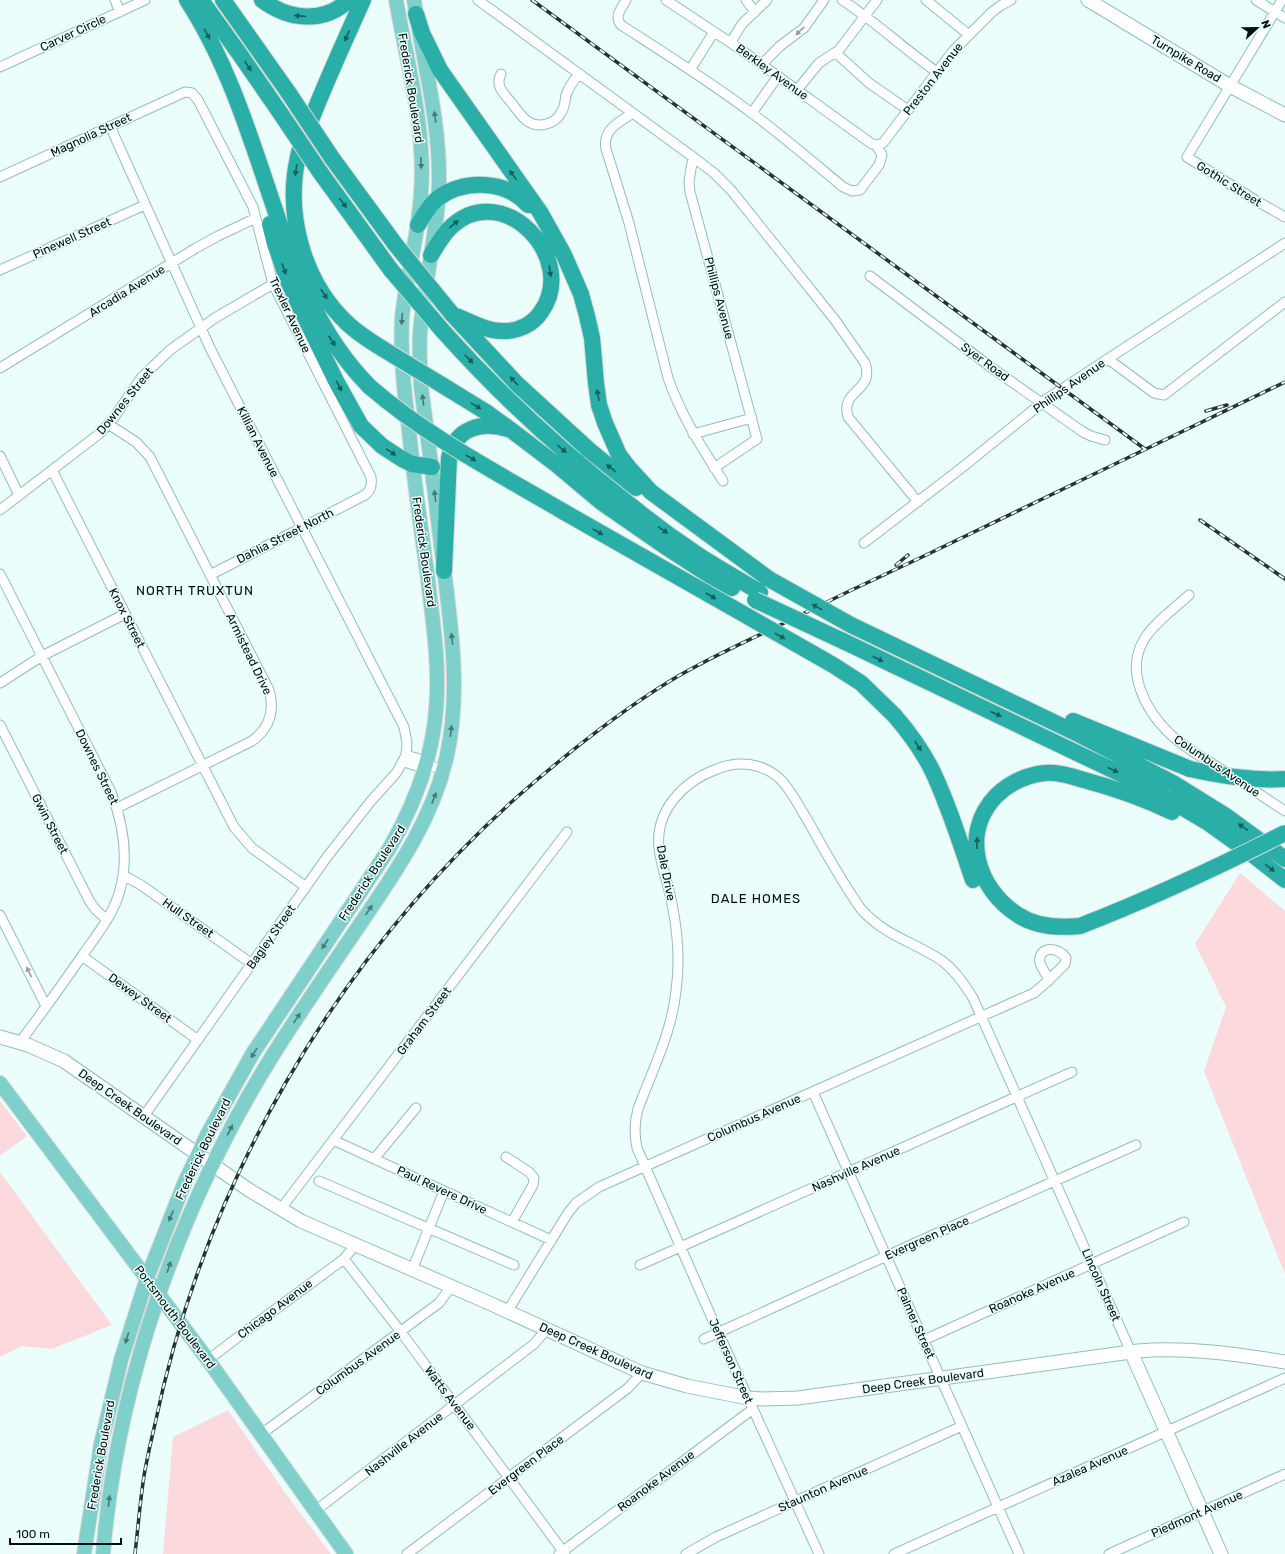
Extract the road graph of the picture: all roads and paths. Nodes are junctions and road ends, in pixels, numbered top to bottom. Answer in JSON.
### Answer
{"nodes":[{"id":1,"x":115,"y":0,"type":"edge"},
{"id":2,"x":145,"y":0,"type":"edge"},
{"id":3,"x":187,"y":0,"type":"edge"},
{"id":4,"x":201,"y":0,"type":"edge"},
{"id":5,"x":223,"y":0,"type":"edge"},
{"id":6,"x":262,"y":0,"type":"edge"},
{"id":7,"x":349,"y":0,"type":"edge"},
{"id":8,"x":363,"y":0,"type":"edge"},
{"id":9,"x":396,"y":0,"type":"edge"},
{"id":10,"x":478,"y":0,"type":"edge"},
{"id":11,"x":626,"y":0,"type":"edge"},
{"id":12,"x":666,"y":0,"type":"edge"},
{"id":13,"x":746,"y":0,"type":"edge"},
{"id":14,"x":767,"y":0,"type":"edge"},
{"id":15,"x":824,"y":0,"type":"edge"},
{"id":16,"x":842,"y":0,"type":"edge"},
{"id":17,"x":877,"y":0,"type":"edge"},
{"id":18,"x":926,"y":0,"type":"edge"},
{"id":19,"x":1011,"y":0,"type":"edge"},
{"id":20,"x":1088,"y":0,"type":"edge"},
{"id":21,"x":1256,"y":0,"type":"edge"},
{"id":22,"x":1282,"y":0,"type":"edge"},
{"id":23,"x":415,"y":7,"type":"edge"},
{"id":24,"x":120,"y":12,"type":"junction"},
{"id":25,"x":755,"y":12,"type":"junction"},
{"id":26,"x":1275,"y":12,"type":"junction"},
{"id":27,"x":866,"y":16,"type":"junction"},
{"id":28,"x":1285,"y":18,"type":"edge"},
{"id":29,"x":714,"y":32,"type":"junction"},
{"id":30,"x":969,"y":35,"type":"junction"},
{"id":31,"x":731,"y":42,"type":"junction"},
{"id":32,"x":836,"y":53,"type":"junction"},
{"id":33,"x":762,"y":64,"type":"junction"},
{"id":34,"x":0,"y":67,"type":"edge"},
{"id":35,"x":690,"y":70,"type":"junction"},
{"id":36,"x":937,"y":72,"type":"junction"},
{"id":37,"x":501,"y":74,"type":"dead end"},
{"id":38,"x":579,"y":74,"type":"junction"},
{"id":39,"x":778,"y":76,"type":"junction"},
{"id":40,"x":1230,"y":86,"type":"junction"},
{"id":41,"x":797,"y":90,"type":"junction"},
{"id":42,"x":182,"y":94,"type":"joint"},
{"id":43,"x":908,"y":110,"type":"junction"},
{"id":44,"x":633,"y":113,"type":"junction"},
{"id":45,"x":752,"y":113,"type":"junction"},
{"id":46,"x":1285,"y":115,"type":"edge"},
{"id":47,"x":110,"y":126,"type":"junction"},
{"id":48,"x":876,"y":145,"type":"junction"},
{"id":49,"x":254,"y":150,"type":"junction"},
{"id":50,"x":693,"y":157,"type":"junction"},
{"id":51,"x":0,"y":177,"type":"edge"},
{"id":52,"x":439,"y":198,"type":"junction"},
{"id":53,"x":145,"y":205,"type":"junction"},
{"id":54,"x":1285,"y":217,"type":"edge"},
{"id":55,"x":256,"y":218,"type":"junction"},
{"id":56,"x":418,"y":225,"type":"junction"},
{"id":57,"x":551,"y":230,"type":"junction"},
{"id":58,"x":1285,"y":244,"type":"edge"},
{"id":59,"x":431,"y":255,"type":"junction"},
{"id":60,"x":171,"y":264,"type":"junction"},
{"id":61,"x":0,"y":270,"type":"edge"},
{"id":62,"x":870,"y":276,"type":"dead end"},
{"id":63,"x":273,"y":284,"type":"junction"},
{"id":64,"x":1285,"y":302,"type":"edge"},
{"id":65,"x":452,"y":314,"type":"junction"},
{"id":66,"x":201,"y":327,"type":"junction"},
{"id":67,"x":1108,"y":359,"type":"junction"},
{"id":68,"x":0,"y":368,"type":"edge"},
{"id":69,"x":1042,"y":403,"type":"junction"},
{"id":70,"x":752,"y":418,"type":"junction"},
{"id":71,"x":108,"y":424,"type":"junction"},
{"id":72,"x":511,"y":430,"type":"junction"},
{"id":73,"x":693,"y":434,"type":"junction"},
{"id":74,"x":1105,"y":440,"type":"dead end"},
{"id":75,"x":0,"y":456,"type":"edge"},
{"id":76,"x":412,"y":464,"type":"junction"},
{"id":77,"x":432,"y":467,"type":"junction"},
{"id":78,"x":714,"y":468,"type":"junction"},
{"id":79,"x":52,"y":470,"type":"junction"},
{"id":80,"x":723,"y":481,"type":"dead end"},
{"id":81,"x":19,"y":495,"type":"junction"},
{"id":82,"x":361,"y":497,"type":"joint"},
{"id":83,"x":918,"y":502,"type":"junction"},
{"id":84,"x":0,"y":510,"type":"edge"},
{"id":85,"x":301,"y":527,"type":"junction"},
{"id":86,"x":864,"y":543,"type":"dead end"},
{"id":87,"x":444,"y":571,"type":"junction"},
{"id":88,"x":0,"y":574,"type":"edge"},
{"id":89,"x":210,"y":575,"type":"junction"},
{"id":90,"x":769,"y":579,"type":"junction"},
{"id":91,"x":1189,"y":595,"type":"dead end"},
{"id":92,"x":758,"y":596,"type":"junction"},
{"id":93,"x":125,"y":614,"type":"junction"},
{"id":94,"x":851,"y":625,"type":"junction"},
{"id":95,"x":42,"y":656,"type":"junction"},
{"id":96,"x":0,"y":683,"type":"edge"},
{"id":97,"x":0,"y":725,"type":"edge"},
{"id":98,"x":405,"y":758,"type":"junction"},
{"id":99,"x":426,"y":765,"type":"junction"},
{"id":100,"x":203,"y":766,"type":"junction"},
{"id":101,"x":444,"y":769,"type":"junction"},
{"id":102,"x":1285,"y":780,"type":"edge"},
{"id":103,"x":117,"y":808,"type":"junction"},
{"id":104,"x":1285,"y":811,"type":"edge"},
{"id":105,"x":567,"y":832,"type":"dead end"},
{"id":106,"x":1285,"y":833,"type":"edge"},
{"id":107,"x":1234,"y":840,"type":"junction"},
{"id":108,"x":1285,"y":840,"type":"edge"},
{"id":109,"x":1285,"y":859,"type":"edge"},
{"id":110,"x":123,"y":875,"type":"junction"},
{"id":111,"x":1285,"y":880,"type":"edge"},
{"id":112,"x":306,"y":888,"type":"junction"},
{"id":113,"x":0,"y":915,"type":"edge"},
{"id":114,"x":107,"y":920,"type":"junction"},
{"id":115,"x":1081,"y":930,"type":"junction"},
{"id":116,"x":82,"y":956,"type":"junction"},
{"id":117,"x":252,"y":964,"type":"junction"},
{"id":118,"x":1049,"y":980,"type":"dead end"},
{"id":119,"x":46,"y":1006,"type":"junction"},
{"id":120,"x":981,"y":1017,"type":"junction"},
{"id":121,"x":0,"y":1037,"type":"edge"},
{"id":122,"x":198,"y":1040,"type":"junction"},
{"id":123,"x":20,"y":1042,"type":"junction"},
{"id":124,"x":1072,"y":1072,"type":"dead end"},
{"id":125,"x":0,"y":1083,"type":"edge"},
{"id":126,"x":813,"y":1092,"type":"junction"},
{"id":127,"x":1017,"y":1098,"type":"junction"},
{"id":128,"x":416,"y":1108,"type":"dead end"},
{"id":129,"x":144,"y":1116,"type":"junction"},
{"id":130,"x":333,"y":1140,"type":"junction"},
{"id":131,"x":1136,"y":1145,"type":"dead end"},
{"id":132,"x":198,"y":1155,"type":"junction"},
{"id":133,"x":506,"y":1157,"type":"dead end"},
{"id":134,"x":374,"y":1159,"type":"junction"},
{"id":135,"x":213,"y":1165,"type":"junction"},
{"id":136,"x":645,"y":1166,"type":"junction"},
{"id":137,"x":849,"y":1173,"type":"junction"},
{"id":138,"x":319,"y":1181,"type":"dead end"},
{"id":139,"x":1054,"y":1181,"type":"junction"},
{"id":140,"x":444,"y":1191,"type":"junction"},
{"id":141,"x":280,"y":1210,"type":"junction"},
{"id":142,"x":512,"y":1222,"type":"junction"},
{"id":143,"x":1184,"y":1222,"type":"dead end"},
{"id":144,"x":429,"y":1229,"type":"junction"},
{"id":145,"x":551,"y":1240,"type":"junction"},
{"id":146,"x":355,"y":1245,"type":"junction"},
{"id":147,"x":680,"y":1247,"type":"junction"},
{"id":148,"x":886,"y":1256,"type":"junction"},
{"id":149,"x":344,"y":1259,"type":"junction"},
{"id":150,"x":1092,"y":1264,"type":"junction"},
{"id":151,"x":514,"y":1265,"type":"dead end"},
{"id":152,"x":640,"y":1265,"type":"dead end"},
{"id":153,"x":412,"y":1270,"type":"junction"},
{"id":154,"x":147,"y":1278,"type":"junction"},
{"id":155,"x":451,"y":1287,"type":"junction"},
{"id":156,"x":159,"y":1295,"type":"junction"},
{"id":157,"x":507,"y":1312,"type":"junction"},
{"id":158,"x":547,"y":1330,"type":"junction"},
{"id":159,"x":401,"y":1332,"type":"junction"},
{"id":160,"x":718,"y":1332,"type":"junction"},
{"id":161,"x":704,"y":1339,"type":"dead end"},
{"id":162,"x":924,"y":1340,"type":"junction"},
{"id":163,"x":1131,"y":1352,"type":"junction"},
{"id":164,"x":208,"y":1360,"type":"junction"},
{"id":165,"x":1281,"y":1361,"type":"edge"},
{"id":166,"x":642,"y":1373,"type":"junction"},
{"id":167,"x":1285,"y":1374,"type":"edge"},
{"id":168,"x":941,"y":1378,"type":"junction"},
{"id":169,"x":1285,"y":1378,"type":"edge"},
{"id":170,"x":750,"y":1403,"type":"junction"},
{"id":171,"x":454,"y":1404,"type":"junction"},
{"id":172,"x":962,"y":1426,"type":"junction"},
{"id":173,"x":1166,"y":1432,"type":"junction"},
{"id":174,"x":260,"y":1435,"type":"junction"},
{"id":175,"x":1285,"y":1474,"type":"edge"},
{"id":176,"x":510,"y":1478,"type":"junction"},
{"id":177,"x":795,"y":1501,"type":"junction"},
{"id":178,"x":998,"y":1507,"type":"junction"},
{"id":179,"x":315,"y":1512,"type":"junction"},
{"id":180,"x":1202,"y":1512,"type":"junction"},
{"id":181,"x":562,"y":1553,"type":"edge"},
{"id":182,"x":84,"y":1554,"type":"edge"},
{"id":183,"x":103,"y":1554,"type":"edge"},
{"id":184,"x":346,"y":1554,"type":"edge"},
{"id":185,"x":407,"y":1554,"type":"edge"},
{"id":186,"x":686,"y":1554,"type":"edge"},
{"id":187,"x":819,"y":1554,"type":"edge"},
{"id":188,"x":894,"y":1554,"type":"edge"},
{"id":189,"x":1020,"y":1554,"type":"edge"},
{"id":190,"x":1109,"y":1554,"type":"edge"},
{"id":191,"x":1221,"y":1554,"type":"edge"}],
"edges":[{"from":1,"to":24,"type":"street"},
{"from":2,"to":24,"type":"street","name":"Carver Circle"},
{"from":3,"to":49,"type":"highway","one_way":true},
{"from":4,"to":92,"type":"highway","one_way":true,"bridge":true},
{"from":5,"to":65,"type":"highway","bridge":true},
{"from":7,"to":6,"type":"highway","one_way":true},
{"from":8,"to":72,"type":"highway","one_way":true,"bridge":true},
{"from":9,"to":56,"type":"main road","name":"Frederick Boulevard","one_way":true},
{"from":10,"to":38,"type":"street"},
{"from":11,"to":35,"type":"street"},
{"from":12,"to":29,"type":"street","name":"Berkley Avenue"},
{"from":13,"to":25,"type":"street"},
{"from":14,"to":25,"type":"street"},
{"from":15,"to":33,"type":"street","one_way":true},
{"from":16,"to":27,"type":"street"},
{"from":17,"to":27,"type":"street"},
{"from":18,"to":30,"type":"street"},
{"from":19,"to":30,"type":"street","name":"Preston Avenue"},
{"from":20,"to":40,"type":"street","name":"Turnpike Road"},
{"from":21,"to":26,"type":"street"},
{"from":22,"to":26,"type":"street","name":"Gothic Street"},
{"from":52,"to":23,"type":"main road","name":"Frederick Boulevard","one_way":true},
{"from":57,"to":23,"type":"highway","one_way":true},
{"from":24,"to":34,"type":"street","name":"Carver Circle"},
{"from":25,"to":31,"type":"street"},
{"from":26,"to":28,"type":"street"},
{"from":26,"to":40,"type":"street","name":"Gothic Street"},
{"from":27,"to":32,"type":"street"},
{"from":27,"to":36,"type":"street"},
{"from":29,"to":31,"type":"street","name":"Berkley Avenue"},
{"from":29,"to":35,"type":"street"},
{"from":30,"to":36,"type":"street","name":"Preston Avenue"},
{"from":31,"to":33,"type":"street","name":"Berkley Avenue"},
{"from":32,"to":41,"type":"street"},
{"from":32,"to":43,"type":"street"},
{"from":33,"to":39,"type":"street","name":"Berkley Avenue"},
{"from":35,"to":45,"type":"street"},
{"from":36,"to":43,"type":"street","name":"Preston Avenue"},
{"from":37,"to":38,"type":"street"},
{"from":38,"to":44,"type":"street"},
{"from":39,"to":41,"type":"street","name":"Berkley Avenue"},
{"from":39,"to":45,"type":"street"},
{"from":40,"to":46,"type":"street","name":"Turnpike Road"},
{"from":40,"to":54,"type":"street","name":"Gothic Street"},
{"from":41,"to":48,"type":"street","name":"Berkley Avenue"},
{"from":42,"to":47,"type":"street","name":"Magnolia Street"},
{"from":42,"to":55,"type":"street","name":"Trexler Avenue"},
{"from":43,"to":48,"type":"street","name":"Preston Avenue"},
{"from":44,"to":50,"type":"street"},
{"from":44,"to":73,"type":"street"},
{"from":45,"to":48,"type":"street"},
{"from":47,"to":51,"type":"street","name":"Magnolia Street"},
{"from":47,"to":53,"type":"street","name":"Killian Avenue"},
{"from":49,"to":76,"type":"highway","one_way":true},
{"from":49,"to":115,"type":"highway","one_way":true,"bridge":true},
{"from":50,"to":70,"type":"street","name":"Phillips Avenue"},
{"from":50,"to":83,"type":"street"},
{"from":52,"to":56,"type":"highway"},
{"from":52,"to":57,"type":"highway"},
{"from":52,"to":59,"type":"main road","name":"Frederick Boulevard"},
{"from":53,"to":60,"type":"street","name":"Killian Avenue"},
{"from":53,"to":61,"type":"street","name":"Pinewell Street"},
{"from":55,"to":60,"type":"street","name":"Arcadia Avenue"},
{"from":55,"to":63,"type":"street","name":"Trexler Avenue"},
{"from":56,"to":76,"type":"main road","name":"Frederick Boulevard","one_way":true},
{"from":90,"to":57,"type":"highway","one_way":true},
{"from":58,"to":67,"type":"street","name":"Phillips Avenue"},
{"from":59,"to":65,"type":"highway","one_way":true},
{"from":77,"to":59,"type":"main road","name":"Frederick Boulevard","one_way":true},
{"from":60,"to":66,"type":"street","name":"Killian Avenue"},
{"from":60,"to":68,"type":"street","name":"Arcadia Avenue"},
{"from":62,"to":69,"type":"street","name":"Syer Road"},
{"from":63,"to":66,"type":"street","name":"Downes Street"},
{"from":63,"to":82,"type":"street","name":"Trexler Avenue"},
{"from":64,"to":67,"type":"street"},
{"from":90,"to":65,"type":"highway","one_way":true},
{"from":66,"to":71,"type":"street","name":"Downes Street"},
{"from":66,"to":85,"type":"street","name":"Killian Avenue"},
{"from":67,"to":69,"type":"street","name":"Phillips Avenue"},
{"from":69,"to":74,"type":"street","name":"Syer Road"},
{"from":69,"to":83,"type":"street","name":"Phillips Avenue"},
{"from":70,"to":73,"type":"street"},
{"from":70,"to":78,"type":"street","name":"Phillips Avenue"},
{"from":71,"to":79,"type":"street","name":"Downes Street"},
{"from":71,"to":89,"type":"street","name":"Armistead Drive"},
{"from":72,"to":87,"type":"highway"},
{"from":72,"to":92,"type":"highway"},
{"from":73,"to":78,"type":"street"},
{"from":75,"to":81,"type":"street"},
{"from":76,"to":77,"type":"highway"},
{"from":76,"to":99,"type":"main road","name":"Frederick Boulevard"},
{"from":87,"to":77,"type":"main road","name":"Frederick Boulevard","one_way":true},
{"from":78,"to":80,"type":"street"},
{"from":79,"to":81,"type":"street","name":"Downes Street"},
{"from":79,"to":93,"type":"street","name":"Knox Street"},
{"from":81,"to":84,"type":"street","name":"Downes Street"},
{"from":82,"to":85,"type":"street","name":"Dahlia Street North"},
{"from":83,"to":86,"type":"street","name":"Phillips Avenue"},
{"from":85,"to":89,"type":"street","name":"Dahlia Street North"},
{"from":85,"to":98,"type":"street","name":"Killian Avenue"},
{"from":101,"to":87,"type":"main road","name":"Frederick Boulevard","one_way":true},
{"from":88,"to":95,"type":"street","name":"Downes Street"},
{"from":89,"to":100,"type":"street","name":"Armistead Drive"},
{"from":94,"to":90,"type":"highway","one_way":true,"bridge":true},
{"from":91,"to":104,"type":"street","name":"Columbus Avenue"},
{"from":92,"to":107,"type":"highway","one_way":true,"bridge":true},
{"from":93,"to":95,"type":"street"},
{"from":93,"to":100,"type":"street","name":"Knox Street"},
{"from":94,"to":102,"type":"highway","bridge":true},
{"from":109,"to":94,"type":"highway","one_way":true},
{"from":95,"to":96,"type":"street"},
{"from":95,"to":103,"type":"street","name":"Downes Street"},
{"from":97,"to":114,"type":"street","name":"Gwin Street"},
{"from":98,"to":99,"type":"street"},
{"from":98,"to":112,"type":"street","name":"Bagley Street"},
{"from":99,"to":101,"type":"street"},
{"from":99,"to":132,"type":"main road","name":"Frederick Boulevard","one_way":true},
{"from":100,"to":103,"type":"street","name":"Armistead Drive"},
{"from":100,"to":112,"type":"street"},
{"from":135,"to":101,"type":"main road","name":"Frederick Boulevard","one_way":true},
{"from":103,"to":110,"type":"street","name":"Downes Street"},
{"from":105,"to":130,"type":"street","name":"Graham Street"},
{"from":106,"to":115,"type":"highway","bridge":true},
{"from":107,"to":111,"type":"highway","one_way":true},
{"from":115,"to":107,"type":"highway","one_way":true},
{"from":108,"to":115,"type":"highway"},
{"from":110,"to":114,"type":"street","name":"Downes Street"},
{"from":110,"to":117,"type":"street","name":"Hull Street"},
{"from":112,"to":117,"type":"street","name":"Bagley Street"},
{"from":119,"to":113,"type":"street","one_way":true},
{"from":114,"to":116,"type":"street","name":"Downes Street"},
{"from":116,"to":119,"type":"street","name":"Downes Street"},
{"from":116,"to":122,"type":"street","name":"Dewey Street"},
{"from":117,"to":122,"type":"street","name":"Bagley Street"},
{"from":118,"to":120,"type":"street","name":"Columbus Avenue"},
{"from":119,"to":123,"type":"street","name":"Downes Street"},
{"from":120,"to":126,"type":"street","name":"Columbus Avenue"},
{"from":120,"to":127,"type":"street","name":"Lincoln Street"},
{"from":120,"to":136,"type":"street","name":"Dale Drive"},
{"from":121,"to":123,"type":"street","name":"Deep Creek Boulevard"},
{"from":122,"to":129,"type":"street","name":"Bagley Street"},
{"from":123,"to":129,"type":"street","name":"Deep Creek Boulevard"},
{"from":124,"to":127,"type":"street","name":"Nashville Avenue"},
{"from":125,"to":154,"type":"main road","name":"Portsmouth Boulevard"},
{"from":126,"to":136,"type":"street","name":"Columbus Avenue"},
{"from":126,"to":137,"type":"street","name":"Palmer Street"},
{"from":127,"to":137,"type":"street","name":"Nashville Avenue"},
{"from":127,"to":139,"type":"street","name":"Lincoln Street"},
{"from":128,"to":134,"type":"street"},
{"from":129,"to":132,"type":"street","name":"Deep Creek Boulevard"},
{"from":130,"to":134,"type":"street","name":"Paul Revere Drive"},
{"from":130,"to":141,"type":"street","name":"Graham Street"},
{"from":131,"to":139,"type":"street","name":"Evergreen Place"},
{"from":132,"to":135,"type":"street","name":"Deep Creek Boulevard"},
{"from":132,"to":154,"type":"main road","name":"Frederick Boulevard","one_way":true},
{"from":133,"to":142,"type":"street"},
{"from":134,"to":140,"type":"street","name":"Paul Revere Drive"},
{"from":135,"to":141,"type":"street","name":"Deep Creek Boulevard"},
{"from":156,"to":135,"type":"main road","name":"Frederick Boulevard","one_way":true},
{"from":136,"to":145,"type":"street","name":"Columbus Avenue"},
{"from":136,"to":147,"type":"street","name":"Jefferson Street"},
{"from":137,"to":147,"type":"street","name":"Nashville Avenue"},
{"from":137,"to":148,"type":"street","name":"Palmer Street"},
{"from":138,"to":144,"type":"street"},
{"from":139,"to":148,"type":"street","name":"Evergreen Place"},
{"from":139,"to":150,"type":"street","name":"Lincoln Street"},
{"from":140,"to":142,"type":"street","name":"Paul Revere Drive"},
{"from":140,"to":144,"type":"street"},
{"from":141,"to":146,"type":"street","name":"Deep Creek Boulevard"},
{"from":142,"to":145,"type":"street","name":"Paul Revere Drive"},
{"from":143,"to":150,"type":"street","name":"Roanoke Avenue"},
{"from":144,"to":151,"type":"street"},
{"from":144,"to":153,"type":"street"},
{"from":145,"to":157,"type":"street","name":"Columbus Avenue"},
{"from":146,"to":149,"type":"street"},
{"from":146,"to":153,"type":"street","name":"Deep Creek Boulevard"},
{"from":147,"to":152,"type":"street","name":"Nashville Avenue"},
{"from":147,"to":160,"type":"street","name":"Jefferson Street"},
{"from":148,"to":160,"type":"street","name":"Evergreen Place"},
{"from":148,"to":162,"type":"street","name":"Palmer Street"},
{"from":149,"to":159,"type":"street","name":"Watts Avenue"},
{"from":149,"to":164,"type":"street","name":"Chicago Avenue"},
{"from":150,"to":162,"type":"street","name":"Roanoke Avenue"},
{"from":150,"to":163,"type":"street","name":"Lincoln Street"},
{"from":153,"to":155,"type":"street","name":"Deep Creek Boulevard"},
{"from":154,"to":156,"type":"main road","name":"Portsmouth Boulevard"},
{"from":154,"to":182,"type":"main road","name":"Frederick Boulevard","one_way":true},
{"from":155,"to":157,"type":"street","name":"Deep Creek Boulevard"},
{"from":155,"to":159,"type":"street","name":"Columbus Avenue"},
{"from":156,"to":164,"type":"main road","name":"Portsmouth Boulevard"},
{"from":183,"to":156,"type":"main road","name":"Frederick Boulevard","one_way":true},
{"from":157,"to":158,"type":"street","name":"Deep Creek Boulevard"},
{"from":158,"to":166,"type":"street","name":"Deep Creek Boulevard"},
{"from":158,"to":171,"type":"street","name":"Nashville Avenue"},
{"from":159,"to":171,"type":"street","name":"Watts Avenue"},
{"from":159,"to":174,"type":"street","name":"Columbus Avenue"},
{"from":160,"to":161,"type":"street","name":"Evergreen Place"},
{"from":160,"to":170,"type":"street","name":"Jefferson Street"},
{"from":162,"to":168,"type":"street","name":"Palmer Street"},
{"from":163,"to":165,"type":"street","name":"Deep Creek Boulevard"},
{"from":163,"to":168,"type":"street","name":"Deep Creek Boulevard"},
{"from":163,"to":173,"type":"street","name":"Lincoln Street"},
{"from":164,"to":174,"type":"main road","name":"Portsmouth Boulevard"},
{"from":165,"to":167,"type":"street"},
{"from":166,"to":170,"type":"street","name":"Deep Creek Boulevard"},
{"from":166,"to":176,"type":"street","name":"Evergreen Place"},
{"from":168,"to":170,"type":"street","name":"Deep Creek Boulevard"},
{"from":168,"to":172,"type":"street","name":"Palmer Street"},
{"from":169,"to":173,"type":"street","name":"Azalea Avenue"},
{"from":170,"to":177,"type":"street","name":"Jefferson Street"},
{"from":170,"to":181,"type":"street","name":"Roanoke Avenue"},
{"from":171,"to":176,"type":"street","name":"Watts Avenue"},
{"from":171,"to":179,"type":"street","name":"Nashville Avenue"},
{"from":172,"to":177,"type":"street","name":"Staunton Avenue"},
{"from":172,"to":178,"type":"street","name":"Palmer Street"},
{"from":173,"to":178,"type":"street","name":"Azalea Avenue"},
{"from":173,"to":180,"type":"street","name":"Lincoln Street"},
{"from":174,"to":179,"type":"main road","name":"Portsmouth Boulevard"},
{"from":175,"to":180,"type":"street","name":"Piedmont Avenue"},
{"from":176,"to":181,"type":"street","name":"Watts Avenue"},
{"from":176,"to":185,"type":"street","name":"Evergreen Place"},
{"from":177,"to":186,"type":"street","name":"Staunton Avenue"},
{"from":177,"to":187,"type":"street","name":"Jefferson Street"},
{"from":178,"to":188,"type":"street","name":"Azalea Avenue"},
{"from":178,"to":189,"type":"street","name":"Palmer Street"},
{"from":179,"to":184,"type":"main road","name":"Portsmouth Boulevard"},
{"from":180,"to":190,"type":"street","name":"Piedmont Avenue"},
{"from":180,"to":191,"type":"street","name":"Lincoln Street"}]}
